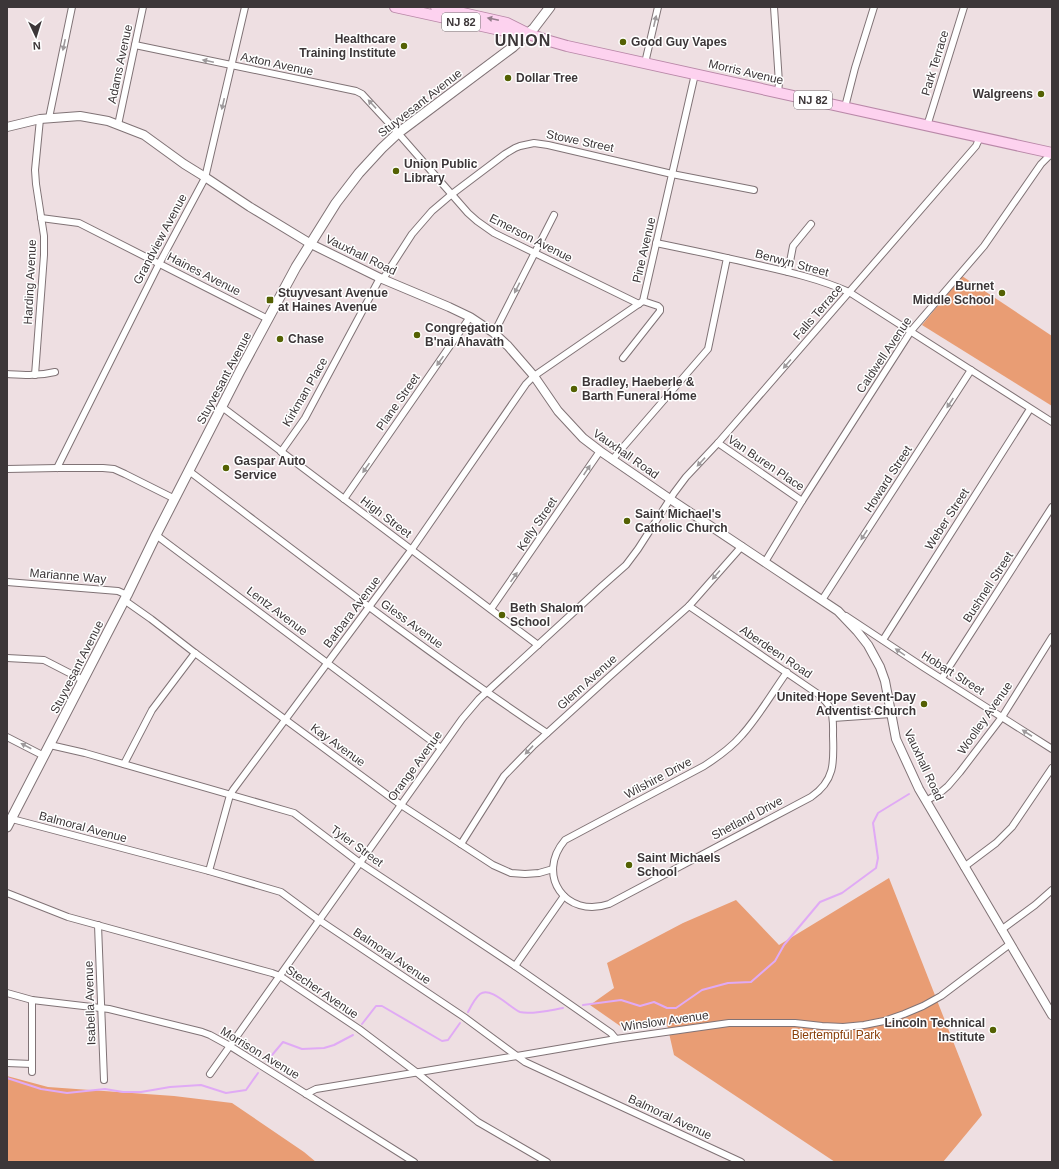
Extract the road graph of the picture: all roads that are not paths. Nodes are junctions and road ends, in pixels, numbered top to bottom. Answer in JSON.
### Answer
{"nodes":[{"id":1,"x":72,"y":7,"type":"edge"},
{"id":2,"x":143,"y":7,"type":"edge"},
{"id":3,"x":245,"y":7,"type":"edge"},
{"id":4,"x":395,"y":7,"type":"edge"},
{"id":5,"x":436,"y":7,"type":"edge"},
{"id":6,"x":550,"y":7,"type":"edge"},
{"id":7,"x":658,"y":7,"type":"edge"},
{"id":8,"x":774,"y":7,"type":"edge"},
{"id":9,"x":874,"y":7,"type":"edge"},
{"id":10,"x":964,"y":7,"type":"edge"},
{"id":11,"x":529,"y":34,"type":"junction"},
{"id":12,"x":135,"y":45,"type":"junction"},
{"id":13,"x":645,"y":63,"type":"junction"},
{"id":14,"x":232,"y":66,"type":"junction"},
{"id":15,"x":695,"y":74,"type":"junction"},
{"id":16,"x":778,"y":92,"type":"junction"},
{"id":17,"x":845,"y":107,"type":"junction"},
{"id":18,"x":49,"y":118,"type":"junction"},
{"id":19,"x":40,"y":119,"type":"junction"},
{"id":20,"x":118,"y":125,"type":"junction"},
{"id":21,"x":927,"y":126,"type":"junction"},
{"id":22,"x":7,"y":127,"type":"edge"},
{"id":23,"x":398,"y":133,"type":"junction"},
{"id":24,"x":980,"y":137,"type":"junction"},
{"id":25,"x":1052,"y":153,"type":"edge"},
{"id":26,"x":672,"y":174,"type":"junction"},
{"id":27,"x":205,"y":177,"type":"junction"},
{"id":28,"x":754,"y":190,"type":"dead end"},
{"id":29,"x":452,"y":194,"type":"junction"},
{"id":30,"x":554,"y":215,"type":"dead end"},
{"id":31,"x":41,"y":218,"type":"junction"},
{"id":32,"x":811,"y":224,"type":"dead end"},
{"id":33,"x":656,"y":243,"type":"junction"},
{"id":34,"x":311,"y":244,"type":"junction"},
{"id":35,"x":535,"y":253,"type":"junction"},
{"id":36,"x":727,"y":258,"type":"junction"},
{"id":37,"x":159,"y":264,"type":"junction"},
{"id":38,"x":788,"y":272,"type":"junction"},
{"id":39,"x":381,"y":279,"type":"junction"},
{"id":40,"x":849,"y":292,"type":"junction"},
{"id":41,"x":641,"y":303,"type":"junction"},
{"id":42,"x":470,"y":317,"type":"junction"},
{"id":43,"x":268,"y":319,"type":"junction"},
{"id":44,"x":911,"y":331,"type":"junction"},
{"id":45,"x":494,"y":333,"type":"junction"},
{"id":46,"x":623,"y":358,"type":"dead end"},
{"id":47,"x":971,"y":370,"type":"junction"},
{"id":48,"x":55,"y":372,"type":"dead end"},
{"id":49,"x":7,"y":374,"type":"edge"},
{"id":50,"x":35,"y":376,"type":"junction"},
{"id":51,"x":534,"y":376,"type":"junction"},
{"id":52,"x":222,"y":407,"type":"junction"},
{"id":53,"x":1030,"y":409,"type":"junction"},
{"id":54,"x":1052,"y":422,"type":"edge"},
{"id":55,"x":718,"y":444,"type":"junction"},
{"id":56,"x":600,"y":451,"type":"junction"},
{"id":57,"x":282,"y":452,"type":"junction"},
{"id":58,"x":612,"y":460,"type":"junction"},
{"id":59,"x":57,"y":468,"type":"junction"},
{"id":60,"x":7,"y":469,"type":"edge"},
{"id":61,"x":189,"y":471,"type":"junction"},
{"id":62,"x":175,"y":499,"type":"junction"},
{"id":63,"x":344,"y":499,"type":"junction"},
{"id":64,"x":670,"y":499,"type":"junction"},
{"id":65,"x":802,"y":501,"type":"junction"},
{"id":66,"x":1052,"y":506,"type":"edge"},
{"id":67,"x":156,"y":535,"type":"junction"},
{"id":68,"x":742,"y":546,"type":"junction"},
{"id":69,"x":412,"y":550,"type":"junction"},
{"id":70,"x":765,"y":562,"type":"junction"},
{"id":71,"x":7,"y":582,"type":"edge"},
{"id":72,"x":126,"y":598,"type":"junction"},
{"id":73,"x":822,"y":600,"type":"junction"},
{"id":74,"x":689,"y":606,"type":"junction"},
{"id":75,"x":370,"y":607,"type":"junction"},
{"id":76,"x":491,"y":609,"type":"junction"},
{"id":77,"x":838,"y":611,"type":"junction"},
{"id":78,"x":1052,"y":637,"type":"edge"},
{"id":79,"x":882,"y":640,"type":"junction"},
{"id":80,"x":538,"y":645,"type":"junction"},
{"id":81,"x":195,"y":653,"type":"junction"},
{"id":82,"x":7,"y":658,"type":"edge"},
{"id":83,"x":328,"y":663,"type":"junction"},
{"id":84,"x":787,"y":672,"type":"junction"},
{"id":85,"x":942,"y":678,"type":"junction"},
{"id":86,"x":83,"y":680,"type":"junction"},
{"id":87,"x":487,"y":693,"type":"junction"},
{"id":88,"x":891,"y":714,"type":"junction"},
{"id":89,"x":1002,"y":717,"type":"junction"},
{"id":90,"x":833,"y":718,"type":"junction"},
{"id":91,"x":285,"y":720,"type":"junction"},
{"id":92,"x":547,"y":732,"type":"junction"},
{"id":93,"x":7,"y":737,"type":"edge"},
{"id":94,"x":50,"y":745,"type":"junction"},
{"id":95,"x":441,"y":748,"type":"junction"},
{"id":96,"x":1052,"y":749,"type":"edge"},
{"id":97,"x":44,"y":756,"type":"junction"},
{"id":98,"x":124,"y":764,"type":"junction"},
{"id":99,"x":1052,"y":768,"type":"edge"},
{"id":100,"x":230,"y":795,"type":"junction"},
{"id":101,"x":926,"y":801,"type":"junction"},
{"id":102,"x":401,"y":805,"type":"junction"},
{"id":103,"x":9,"y":823,"type":"edge"},
{"id":104,"x":461,"y":844,"type":"junction"},
{"id":105,"x":360,"y":863,"type":"junction"},
{"id":106,"x":964,"y":867,"type":"junction"},
{"id":107,"x":553,"y":869,"type":"junction"},
{"id":108,"x":209,"y":871,"type":"junction"},
{"id":109,"x":7,"y":893,"type":"edge"},
{"id":110,"x":1051,"y":893,"type":"edge"},
{"id":111,"x":564,"y":896,"type":"junction"},
{"id":112,"x":319,"y":920,"type":"junction"},
{"id":113,"x":98,"y":925,"type":"junction"},
{"id":114,"x":1001,"y":930,"type":"junction"},
{"id":115,"x":1010,"y":944,"type":"junction"},
{"id":116,"x":515,"y":966,"type":"junction"},
{"id":117,"x":280,"y":976,"type":"junction"},
{"id":118,"x":7,"y":993,"type":"edge"},
{"id":119,"x":32,"y":1000,"type":"junction"},
{"id":120,"x":102,"y":1008,"type":"junction"},
{"id":121,"x":1052,"y":1015,"type":"edge"},
{"id":122,"x":616,"y":1039,"type":"junction"},
{"id":123,"x":230,"y":1046,"type":"junction"},
{"id":124,"x":517,"y":1056,"type":"junction"},
{"id":125,"x":7,"y":1063,"type":"edge"},
{"id":126,"x":32,"y":1064,"type":"junction"},
{"id":127,"x":32,"y":1072,"type":"dead end"},
{"id":128,"x":416,"y":1072,"type":"junction"},
{"id":129,"x":210,"y":1074,"type":"dead end"},
{"id":130,"x":104,"y":1080,"type":"dead end"},
{"id":131,"x":306,"y":1094,"type":"junction"},
{"id":132,"x":414,"y":1162,"type":"edge"},
{"id":133,"x":547,"y":1162,"type":"edge"},
{"id":134,"x":741,"y":1162,"type":"edge"}],
"edges":[{"from":1,"to":18,"type":"street","one_way":true},
{"from":2,"to":12,"type":"street","name":"Adams Avenue"},
{"from":3,"to":14,"type":"street","name":"Grandview Avenue"},
{"from":4,"to":11,"type":"main road","name":"Morris Avenue","number":"NJ 82"},
{"from":11,"to":5,"type":"main road","name":"Morris Avenue","number":"NJ 82","one_way":true},
{"from":6,"to":11,"type":"main road","name":"Stuyvesant Avenue"},
{"from":13,"to":7,"type":"street","one_way":true},
{"from":8,"to":16,"type":"street"},
{"from":9,"to":17,"type":"street"},
{"from":10,"to":21,"type":"street","name":"Park Terrace"},
{"from":11,"to":13,"type":"main road","name":"Morris Avenue","number":"NJ 82"},
{"from":11,"to":23,"type":"main road","name":"Stuyvesant Avenue"},
{"from":14,"to":12,"type":"street","name":"Axton Avenue","one_way":true},
{"from":12,"to":20,"type":"street","name":"Adams Avenue"},
{"from":13,"to":15,"type":"main road","name":"Morris Avenue","number":"NJ 82"},
{"from":23,"to":14,"type":"street","name":"Axton Avenue","one_way":true},
{"from":14,"to":27,"type":"street","name":"Grandview Avenue","one_way":true},
{"from":15,"to":16,"type":"main road","name":"Morris Avenue","number":"NJ 82"},
{"from":15,"to":26,"type":"street","name":"Pine Avenue"},
{"from":16,"to":17,"type":"main road","name":"Morris Avenue","number":"NJ 82"},
{"from":17,"to":21,"type":"main road","name":"Morris Avenue","number":"NJ 82"},
{"from":18,"to":19,"type":"street","name":"Vauxhall Road"},
{"from":18,"to":20,"type":"street","name":"Vauxhall Road"},
{"from":19,"to":22,"type":"street","name":"Vauxhall Road"},
{"from":19,"to":31,"type":"street","name":"Harding Avenue"},
{"from":20,"to":27,"type":"street","name":"Vauxhall Road"},
{"from":21,"to":24,"type":"main road","name":"Morris Avenue","number":"NJ 82"},
{"from":23,"to":29,"type":"street","name":"Emerson Avenue"},
{"from":23,"to":34,"type":"main road","name":"Stuyvesant Avenue"},
{"from":24,"to":25,"type":"main road","name":"Morris Avenue","number":"NJ 82"},
{"from":24,"to":40,"type":"street","name":"Falls Terrace"},
{"from":25,"to":44,"type":"street","name":"Caldwell Avenue"},
{"from":26,"to":28,"type":"street","name":"Stowe Street"},
{"from":26,"to":29,"type":"street","name":"Stowe Street"},
{"from":26,"to":33,"type":"street","name":"Pine Avenue"},
{"from":27,"to":34,"type":"street","name":"Vauxhall Road"},
{"from":27,"to":37,"type":"street","name":"Grandview Avenue"},
{"from":29,"to":35,"type":"street","name":"Emerson Avenue"},
{"from":29,"to":39,"type":"street","name":"Stowe Street"},
{"from":30,"to":35,"type":"street"},
{"from":31,"to":37,"type":"street","name":"Haines Avenue"},
{"from":31,"to":50,"type":"street","name":"Harding Avenue"},
{"from":32,"to":38,"type":"street"},
{"from":33,"to":36,"type":"street","name":"Berwyn Street"},
{"from":33,"to":41,"type":"street","name":"Pine Avenue"},
{"from":34,"to":39,"type":"street","name":"Vauxhall Road"},
{"from":34,"to":43,"type":"main road","name":"Stuyvesant Avenue"},
{"from":35,"to":41,"type":"street","name":"Emerson Avenue"},
{"from":35,"to":45,"type":"street","one_way":true},
{"from":36,"to":38,"type":"street","name":"Berwyn Street"},
{"from":36,"to":58,"type":"street"},
{"from":37,"to":43,"type":"street","name":"Haines Avenue"},
{"from":37,"to":59,"type":"street","name":"Grandview Avenue"},
{"from":38,"to":40,"type":"street","name":"Berwyn Street"},
{"from":39,"to":42,"type":"street","name":"Vauxhall Road"},
{"from":39,"to":57,"type":"street","name":"Kirkman Place"},
{"from":40,"to":44,"type":"street","name":"Berwyn Street"},
{"from":40,"to":55,"type":"street","name":"Falls Terrace","one_way":true},
{"from":41,"to":46,"type":"street","name":"Emerson Avenue"},
{"from":41,"to":51,"type":"street"},
{"from":42,"to":45,"type":"street","name":"Vauxhall Road"},
{"from":42,"to":63,"type":"street","name":"Plane Street","one_way":true},
{"from":43,"to":52,"type":"main road","name":"Stuyvesant Avenue"},
{"from":44,"to":47,"type":"street","name":"Berwyn Street"},
{"from":44,"to":65,"type":"street","name":"Caldwell Avenue"},
{"from":45,"to":51,"type":"street","name":"Vauxhall Road"},
{"from":47,"to":53,"type":"street","name":"Berwyn Street"},
{"from":47,"to":73,"type":"street","name":"Howard Street","one_way":true},
{"from":48,"to":50,"type":"street"},
{"from":49,"to":50,"type":"street"},
{"from":51,"to":56,"type":"street","name":"Vauxhall Road"},
{"from":51,"to":69,"type":"street","name":"Barbara Avenue"},
{"from":52,"to":57,"type":"street","name":"High Street"},
{"from":52,"to":61,"type":"main road","name":"Stuyvesant Avenue"},
{"from":53,"to":54,"type":"street","name":"Berwyn Street"},
{"from":53,"to":79,"type":"street","name":"Weber Street"},
{"from":55,"to":64,"type":"street","name":"Falls Terrace","one_way":true},
{"from":55,"to":65,"type":"street","name":"Van Buren Place"},
{"from":56,"to":58,"type":"street","name":"Vauxhall Road"},
{"from":76,"to":56,"type":"street","name":"Kelly Street","one_way":true},
{"from":57,"to":63,"type":"street","name":"High Street"},
{"from":58,"to":64,"type":"street","name":"Vauxhall Road"},
{"from":59,"to":60,"type":"street"},
{"from":59,"to":62,"type":"street"},
{"from":61,"to":62,"type":"main road","name":"Stuyvesant Avenue"},
{"from":61,"to":75,"type":"street","name":"Gless Avenue"},
{"from":62,"to":67,"type":"main road","name":"Stuyvesant Avenue"},
{"from":63,"to":69,"type":"street","name":"High Street"},
{"from":64,"to":68,"type":"street","name":"Vauxhall Road"},
{"from":64,"to":80,"type":"street","name":"Orange Avenue"},
{"from":65,"to":70,"type":"street","name":"Caldwell Avenue"},
{"from":66,"to":85,"type":"street","name":"Bushnell Street"},
{"from":67,"to":72,"type":"main road","name":"Stuyvesant Avenue"},
{"from":67,"to":83,"type":"street","name":"Lentz Avenue"},
{"from":68,"to":70,"type":"street","name":"Vauxhall Road"},
{"from":68,"to":74,"type":"street","name":"Glenn Avenue","one_way":true},
{"from":69,"to":75,"type":"street","name":"Barbara Avenue"},
{"from":69,"to":76,"type":"street","name":"High Street"},
{"from":70,"to":73,"type":"street","name":"Vauxhall Road"},
{"from":71,"to":72,"type":"street","name":"Marianne Way"},
{"from":72,"to":81,"type":"street","name":"Kay Avenue"},
{"from":72,"to":86,"type":"main road","name":"Stuyvesant Avenue"},
{"from":73,"to":77,"type":"street","name":"Vauxhall Road"},
{"from":74,"to":84,"type":"street","name":"Aberdeen Road"},
{"from":74,"to":92,"type":"street","name":"Glenn Avenue"},
{"from":75,"to":83,"type":"street","name":"Barbara Avenue"},
{"from":75,"to":87,"type":"street","name":"Gless Avenue"},
{"from":76,"to":80,"type":"street","name":"High Street"},
{"from":77,"to":79,"type":"street","name":"Hobart Street"},
{"from":77,"to":88,"type":"street","name":"Vauxhall Road"},
{"from":78,"to":89,"type":"street","name":"Woolley Avenue"},
{"from":85,"to":79,"type":"street","name":"Hobart Street","one_way":true},
{"from":80,"to":87,"type":"street","name":"Orange Avenue"},
{"from":81,"to":91,"type":"street","name":"Kay Avenue"},
{"from":81,"to":98,"type":"street"},
{"from":82,"to":86,"type":"street"},
{"from":83,"to":91,"type":"street","name":"Barbara Avenue"},
{"from":83,"to":95,"type":"street","name":"Lentz Avenue"},
{"from":84,"to":90,"type":"street","name":"Aberdeen Road"},
{"from":84,"to":107,"type":"street","name":"Wilshire Drive"},
{"from":85,"to":89,"type":"street","name":"Hobart Street"},
{"from":86,"to":94,"type":"main road","name":"Stuyvesant Avenue"},
{"from":87,"to":92,"type":"street","name":"Gless Avenue"},
{"from":87,"to":95,"type":"street","name":"Orange Avenue"},
{"from":88,"to":90,"type":"street"},
{"from":88,"to":101,"type":"street","name":"Vauxhall Road"},
{"from":96,"to":89,"type":"street","name":"Hobart Street","one_way":true},
{"from":89,"to":101,"type":"street","name":"Woolley Avenue"},
{"from":90,"to":111,"type":"street","name":"Shetland Drive"},
{"from":91,"to":100,"type":"street","name":"Barbara Avenue"},
{"from":91,"to":102,"type":"street","name":"Kay Avenue"},
{"from":92,"to":104,"type":"street","name":"Glenn Avenue","one_way":true},
{"from":97,"to":93,"type":"street","one_way":true},
{"from":94,"to":97,"type":"main road","name":"Stuyvesant Avenue"},
{"from":94,"to":98,"type":"street","name":"Tyler Street"},
{"from":95,"to":102,"type":"street","name":"Orange Avenue"},
{"from":97,"to":103,"type":"main road","name":"Stuyvesant Avenue"},
{"from":98,"to":100,"type":"street","name":"Tyler Street"},
{"from":99,"to":106,"type":"street"},
{"from":100,"to":105,"type":"street","name":"Tyler Street"},
{"from":100,"to":108,"type":"street","name":"Barbara Avenue"},
{"from":101,"to":106,"type":"street","name":"Vauxhall Road"},
{"from":102,"to":104,"type":"street","name":"Kay Avenue"},
{"from":102,"to":105,"type":"street","name":"Orange Avenue"},
{"from":103,"to":108,"type":"street","name":"Balmoral Avenue"},
{"from":104,"to":107,"type":"street","name":"Kay Avenue"},
{"from":105,"to":112,"type":"street","name":"Orange Avenue"},
{"from":105,"to":116,"type":"street","name":"Tyler Street"},
{"from":106,"to":114,"type":"street","name":"Vauxhall Road"},
{"from":107,"to":111,"type":"street","name":"Wilshire Drive"},
{"from":108,"to":112,"type":"street","name":"Balmoral Avenue"},
{"from":109,"to":113,"type":"street","name":"Stecher Avenue"},
{"from":110,"to":114,"type":"street"},
{"from":111,"to":116,"type":"street"},
{"from":112,"to":117,"type":"street","name":"Orange Avenue"},
{"from":112,"to":124,"type":"street","name":"Balmoral Avenue"},
{"from":113,"to":117,"type":"street","name":"Stecher Avenue"},
{"from":113,"to":120,"type":"street","name":"Isabella Avenue"},
{"from":114,"to":115,"type":"street","name":"Vauxhall Road"},
{"from":115,"to":121,"type":"street","name":"Vauxhall Road"},
{"from":115,"to":122,"type":"street","name":"Winslow Avenue"},
{"from":116,"to":122,"type":"street","name":"Tyler Street"},
{"from":117,"to":123,"type":"street","name":"Orange Avenue"},
{"from":117,"to":128,"type":"street","name":"Stecher Avenue"},
{"from":118,"to":119,"type":"street","name":"Morrison Avenue"},
{"from":119,"to":120,"type":"street","name":"Morrison Avenue"},
{"from":119,"to":126,"type":"street"},
{"from":120,"to":123,"type":"street","name":"Morrison Avenue"},
{"from":120,"to":130,"type":"street","name":"Isabella Avenue"},
{"from":122,"to":124,"type":"street","name":"Winslow Avenue"},
{"from":123,"to":129,"type":"street","name":"Orange Avenue"},
{"from":123,"to":131,"type":"street","name":"Morrison Avenue"},
{"from":124,"to":128,"type":"street","name":"Winslow Avenue"},
{"from":124,"to":134,"type":"street","name":"Balmoral Avenue"},
{"from":125,"to":126,"type":"street"},
{"from":126,"to":127,"type":"street"},
{"from":128,"to":131,"type":"street","name":"Winslow Avenue"},
{"from":128,"to":133,"type":"street","name":"Stecher Avenue"},
{"from":131,"to":132,"type":"street","name":"Morrison Avenue"}]}
